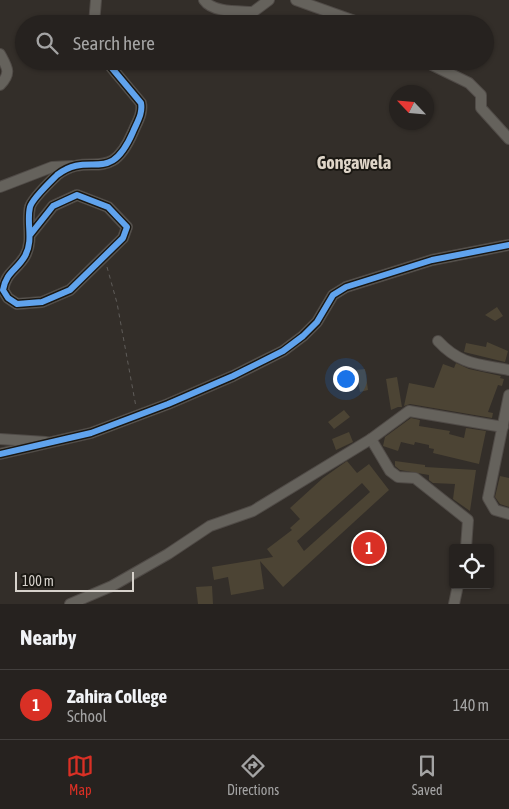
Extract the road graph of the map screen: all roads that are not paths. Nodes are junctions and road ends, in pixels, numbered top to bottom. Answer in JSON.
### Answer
{"nodes":[{"id":1,"x":96,"y":0,"type":"edge"},
{"id":2,"x":204,"y":0,"type":"edge"},
{"id":3,"x":269,"y":0,"type":"edge"},
{"id":4,"x":296,"y":0,"type":"edge"},
{"id":5,"x":95,"y":15,"type":"edge"},
{"id":6,"x":338,"y":15,"type":"edge"},
{"id":7,"x":0,"y":54,"type":"edge"},
{"id":8,"x":114,"y":70,"type":"edge"},
{"id":9,"x":442,"y":70,"type":"edge"},
{"id":10,"x":0,"y":85,"type":"edge"},
{"id":11,"x":509,"y":139,"type":"edge"},
{"id":12,"x":74,"y":166,"type":"junction"},
{"id":13,"x":0,"y":187,"type":"edge"},
{"id":14,"x":30,"y":235,"type":"junction"},
{"id":15,"x":509,"y":245,"type":"edge"},
{"id":16,"x":438,"y":341,"type":"dead end"},
{"id":17,"x":509,"y":370,"type":"edge"},
{"id":18,"x":509,"y":395,"type":"edge"},
{"id":19,"x":503,"y":427,"type":"junction"},
{"id":20,"x":0,"y":439,"type":"edge"},
{"id":21,"x":371,"y":440,"type":"junction"},
{"id":22,"x":52,"y":443,"type":"junction"},
{"id":23,"x":0,"y":454,"type":"edge"},
{"id":24,"x":509,"y":514,"type":"edge"},
{"id":25,"x":466,"y":544,"type":"edge"},
{"id":26,"x":457,"y":589,"type":"edge"},
{"id":27,"x":70,"y":604,"type":"edge"},
{"id":28,"x":454,"y":604,"type":"edge"}],
"edges":[{"from":1,"to":5,"type":"street"},
{"from":2,"to":3,"type":"street"},
{"from":4,"to":6,"type":"street"},
{"from":7,"to":10,"type":"street"},
{"from":8,"to":12,"type":"street"},
{"from":9,"to":11,"type":"street"},
{"from":12,"to":13,"type":"street"},
{"from":12,"to":14,"type":"street"},
{"from":14,"to":14,"type":"street"},
{"from":15,"to":22,"type":"street"},
{"from":16,"to":17,"type":"street"},
{"from":18,"to":19,"type":"street"},
{"from":19,"to":21,"type":"street"},
{"from":19,"to":24,"type":"street"},
{"from":20,"to":22,"type":"street"},
{"from":21,"to":25,"type":"street"},
{"from":21,"to":27,"type":"street"},
{"from":22,"to":23,"type":"street"},
{"from":26,"to":28,"type":"street"}]}
